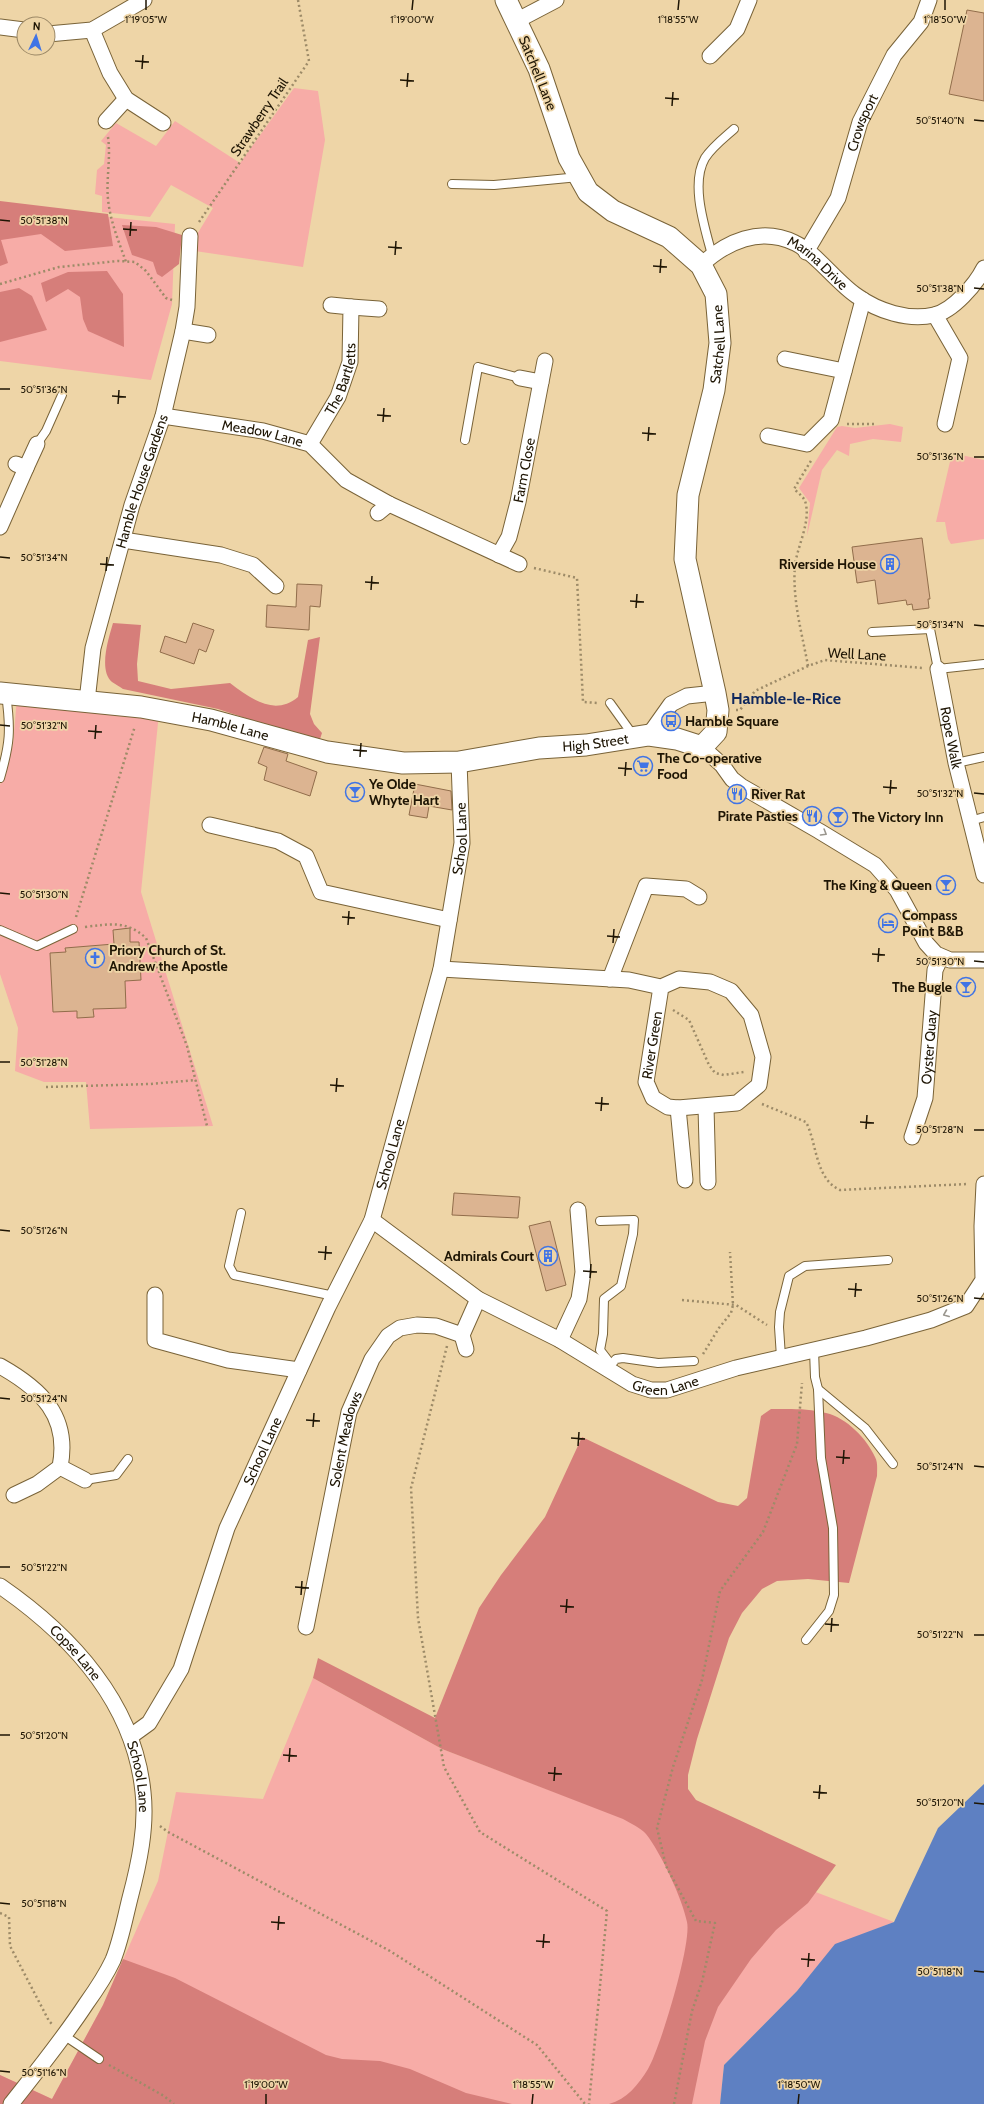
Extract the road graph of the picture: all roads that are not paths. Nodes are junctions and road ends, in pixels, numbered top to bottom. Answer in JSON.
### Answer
{"nodes":[{"id":1,"x":144,"y":0,"type":"edge"},
{"id":2,"x":506,"y":0,"type":"edge"},
{"id":3,"x":556,"y":0,"type":"edge"},
{"id":4,"x":749,"y":0,"type":"edge"},
{"id":5,"x":929,"y":0,"type":"edge"},
{"id":6,"x":516,"y":21,"type":"junction"},
{"id":7,"x":0,"y":27,"type":"edge"},
{"id":8,"x":16,"y":29,"type":"edge"},
{"id":9,"x":92,"y":30,"type":"junction"},
{"id":10,"x":56,"y":33,"type":"edge"},
{"id":11,"x":710,"y":56,"type":"dead end"},
{"id":12,"x":126,"y":99,"type":"junction"},
{"id":13,"x":106,"y":121,"type":"road end"},
{"id":14,"x":163,"y":123,"type":"dead end"},
{"id":15,"x":734,"y":129,"type":"dead end"},
{"id":16,"x":579,"y":177,"type":"junction"},
{"id":17,"x":452,"y":184,"type":"dead end"},
{"id":18,"x":190,"y":236,"type":"road end"},
{"id":19,"x":806,"y":252,"type":"junction"},
{"id":20,"x":706,"y":260,"type":"junction"},
{"id":21,"x":984,"y":268,"type":"edge"},
{"id":22,"x":862,"y":300,"type":"junction"},
{"id":23,"x":331,"y":305,"type":"dead end"},
{"id":24,"x":351,"y":307,"type":"junction"},
{"id":25,"x":379,"y":309,"type":"dead end"},
{"id":26,"x":935,"y":315,"type":"junction"},
{"id":27,"x":183,"y":331,"type":"junction"},
{"id":28,"x":208,"y":335,"type":"dead end"},
{"id":29,"x":785,"y":359,"type":"dead end"},
{"id":30,"x":545,"y":361,"type":"dead end"},
{"id":31,"x":844,"y":371,"type":"junction"},
{"id":32,"x":520,"y":378,"type":"joint"},
{"id":33,"x":541,"y":382,"type":"junction"},
{"id":34,"x":62,"y":395,"type":"dead end"},
{"id":35,"x":163,"y":416,"type":"junction"},
{"id":36,"x":944,"y":424,"type":"dead end"},
{"id":37,"x":768,"y":436,"type":"dead end"},
{"id":38,"x":465,"y":440,"type":"dead end"},
{"id":39,"x":37,"y":444,"type":"joint"},
{"id":40,"x":310,"y":444,"type":"junction"},
{"id":41,"x":0,"y":527,"type":"edge"},
{"id":42,"x":124,"y":540,"type":"junction"},
{"id":43,"x":499,"y":555,"type":"junction"},
{"id":44,"x":519,"y":564,"type":"road end"},
{"id":45,"x":276,"y":586,"type":"dead end"},
{"id":46,"x":872,"y":632,"type":"dead end"},
{"id":47,"x":984,"y":664,"type":"edge"},
{"id":48,"x":938,"y":670,"type":"junction"},
{"id":49,"x":3,"y":693,"type":"edge"},
{"id":50,"x":87,"y":701,"type":"junction"},
{"id":51,"x":717,"y":701,"type":"junction"},
{"id":52,"x":610,"y":704,"type":"road end"},
{"id":53,"x":641,"y":736,"type":"junction"},
{"id":54,"x":702,"y":747,"type":"junction"},
{"id":55,"x":984,"y":757,"type":"edge"},
{"id":56,"x":459,"y":762,"type":"junction"},
{"id":57,"x":956,"y":763,"type":"junction"},
{"id":58,"x":0,"y":778,"type":"edge"},
{"id":59,"x":977,"y":819,"type":"edge"},
{"id":60,"x":210,"y":826,"type":"dead end"},
{"id":61,"x":984,"y":875,"type":"edge"},
{"id":62,"x":699,"y":897,"type":"dead end"},
{"id":63,"x":450,"y":920,"type":"junction"},
{"id":64,"x":73,"y":929,"type":"road end"},
{"id":65,"x":0,"y":930,"type":"edge"},
{"id":66,"x":941,"y":957,"type":"junction"},
{"id":67,"x":984,"y":960,"type":"edge"},
{"id":68,"x":441,"y":969,"type":"junction"},
{"id":69,"x":610,"y":979,"type":"junction"},
{"id":70,"x":661,"y":987,"type":"junction"},
{"id":71,"x":706,"y":1107,"type":"junction"},
{"id":72,"x":678,"y":1108,"type":"junction"},
{"id":73,"x":912,"y":1138,"type":"dead end"},
{"id":74,"x":685,"y":1180,"type":"dead end"},
{"id":75,"x":708,"y":1182,"type":"dead end"},
{"id":76,"x":984,"y":1184,"type":"edge"},
{"id":77,"x":578,"y":1210,"type":"dead end"},
{"id":78,"x":240,"y":1213,"type":"dead end"},
{"id":79,"x":372,"y":1220,"type":"junction"},
{"id":80,"x":600,"y":1221,"type":"dead end"},
{"id":81,"x":888,"y":1260,"type":"dead end"},
{"id":82,"x":984,"y":1280,"type":"edge"},
{"id":83,"x":155,"y":1295,"type":"dead end"},
{"id":84,"x":334,"y":1296,"type":"junction"},
{"id":85,"x":478,"y":1300,"type":"junction"},
{"id":86,"x":560,"y":1340,"type":"junction"},
{"id":87,"x":814,"y":1350,"type":"junction"},
{"id":88,"x":782,"y":1357,"type":"junction"},
{"id":89,"x":694,"y":1361,"type":"road end"},
{"id":90,"x":0,"y":1366,"type":"edge"},
{"id":91,"x":609,"y":1366,"type":"junction"},
{"id":92,"x":299,"y":1370,"type":"junction"},
{"id":93,"x":818,"y":1389,"type":"junction"},
{"id":94,"x":128,"y":1459,"type":"dead end"},
{"id":95,"x":893,"y":1464,"type":"dead end"},
{"id":96,"x":60,"y":1467,"type":"junction"},
{"id":97,"x":85,"y":1480,"type":"joint"},
{"id":98,"x":14,"y":1495,"type":"dead end"},
{"id":99,"x":0,"y":1586,"type":"edge"},
{"id":100,"x":306,"y":1627,"type":"dead end"},
{"id":101,"x":806,"y":1640,"type":"dead end"},
{"id":102,"x":131,"y":1736,"type":"junction"},
{"id":103,"x":65,"y":2036,"type":"junction"},
{"id":104,"x":99,"y":2059,"type":"road end"},
{"id":105,"x":11,"y":2104,"type":"edge"}],
"edges":[{"from":1,"to":9,"type":"street"},
{"from":2,"to":6,"type":"street","name":"Satchell Lane"},
{"from":3,"to":6,"type":"street"},
{"from":4,"to":11,"type":"street"},
{"from":5,"to":19,"type":"street","name":"Crowsport"},
{"from":6,"to":16,"type":"street","name":"Satchell Lane"},
{"from":7,"to":8,"type":"street"},
{"from":9,"to":10,"type":"street"},
{"from":9,"to":12,"type":"street"},
{"from":12,"to":13,"type":"street"},
{"from":12,"to":14,"type":"street"},
{"from":15,"to":20,"type":"lane"},
{"from":16,"to":17,"type":"lane"},
{"from":16,"to":20,"type":"street","name":"Satchell Lane"},
{"from":18,"to":27,"type":"street","name":"Hamble House Gardens"},
{"from":19,"to":20,"type":"street","name":"Marina Drive"},
{"from":19,"to":22,"type":"street","name":"Marina Drive"},
{"from":20,"to":51,"type":"street","name":"Satchell Lane"},
{"from":21,"to":26,"type":"street","name":"Marina Drive"},
{"from":22,"to":26,"type":"street","name":"Marina Drive"},
{"from":22,"to":31,"type":"street"},
{"from":23,"to":24,"type":"street"},
{"from":24,"to":25,"type":"street"},
{"from":24,"to":40,"type":"street","name":"The Bartletts"},
{"from":26,"to":36,"type":"street"},
{"from":27,"to":28,"type":"street"},
{"from":27,"to":35,"type":"street","name":"Hamble House Gardens"},
{"from":29,"to":31,"type":"street"},
{"from":30,"to":33,"type":"street","name":"Farm Close"},
{"from":31,"to":37,"type":"street"},
{"from":32,"to":33,"type":"street"},
{"from":32,"to":38,"type":"lane"},
{"from":33,"to":43,"type":"street","name":"Farm Close"},
{"from":34,"to":39,"type":"lane"},
{"from":35,"to":40,"type":"street","name":"Meadow Lane"},
{"from":35,"to":42,"type":"street","name":"Hamble House Gardens"},
{"from":39,"to":41,"type":"street"},
{"from":40,"to":43,"type":"street","name":"Meadow Lane"},
{"from":42,"to":45,"type":"street"},
{"from":42,"to":50,"type":"street","name":"Hamble House Gardens"},
{"from":43,"to":44,"type":"street","name":"Meadow Lane"},
{"from":46,"to":48,"type":"lane"},
{"from":47,"to":48,"type":"lane"},
{"from":48,"to":57,"type":"street","name":"Rope Walk"},
{"from":49,"to":50,"type":"street","name":"Hamble Lane"},
{"from":49,"to":58,"type":"lane"},
{"from":50,"to":56,"type":"street","name":"Hamble Lane"},
{"from":51,"to":53,"type":"street","name":"High Street"},
{"from":51,"to":54,"type":"street","name":"Satchell Lane"},
{"from":52,"to":53,"type":"lane"},
{"from":53,"to":54,"type":"street"},
{"from":53,"to":56,"type":"street","name":"High Street"},
{"from":54,"to":66,"type":"street","one_way":true},
{"from":55,"to":57,"type":"lane"},
{"from":56,"to":63,"type":"street","name":"School Lane"},
{"from":57,"to":59,"type":"street","name":"Rope Walk"},
{"from":59,"to":61,"type":"street","name":"Rope Walk"},
{"from":60,"to":63,"type":"street"},
{"from":62,"to":69,"type":"street"},
{"from":63,"to":68,"type":"street","name":"School Lane"},
{"from":64,"to":65,"type":"lane"},
{"from":66,"to":67,"type":"street"},
{"from":66,"to":73,"type":"street","name":"Oyster Quay"},
{"from":68,"to":69,"type":"street"},
{"from":68,"to":79,"type":"street","name":"School Lane"},
{"from":69,"to":70,"type":"street"},
{"from":70,"to":71,"type":"street","name":"River Green"},
{"from":70,"to":72,"type":"street","name":"River Green"},
{"from":71,"to":72,"type":"street","name":"River Green"},
{"from":71,"to":75,"type":"street"},
{"from":72,"to":74,"type":"street"},
{"from":76,"to":82,"type":"street"},
{"from":77,"to":86,"type":"street"},
{"from":78,"to":84,"type":"lane"},
{"from":79,"to":84,"type":"street","name":"School Lane"},
{"from":79,"to":85,"type":"street","name":"Green Lane"},
{"from":80,"to":91,"type":"lane"},
{"from":81,"to":88,"type":"lane"},
{"from":82,"to":87,"type":"street","name":"Green Lane","one_way":true},
{"from":83,"to":92,"type":"street"},
{"from":84,"to":92,"type":"street","name":"School Lane"},
{"from":85,"to":86,"type":"street","name":"Green Lane"},
{"from":85,"to":100,"type":"street","name":"Solent Meadows"},
{"from":86,"to":91,"type":"street","name":"Green Lane"},
{"from":87,"to":88,"type":"street","name":"Green Lane"},
{"from":87,"to":93,"type":"lane"},
{"from":88,"to":91,"type":"street","name":"Green Lane"},
{"from":89,"to":91,"type":"lane"},
{"from":90,"to":96,"type":"street"},
{"from":92,"to":102,"type":"street","name":"School Lane"},
{"from":93,"to":95,"type":"lane"},
{"from":93,"to":101,"type":"lane"},
{"from":94,"to":97,"type":"lane"},
{"from":96,"to":97,"type":"street"},
{"from":96,"to":98,"type":"street"},
{"from":99,"to":102,"type":"street","name":"Copse Lane"},
{"from":102,"to":103,"type":"street","name":"School Lane"},
{"from":103,"to":104,"type":"lane"},
{"from":103,"to":105,"type":"street","name":"School Lane"}]}
